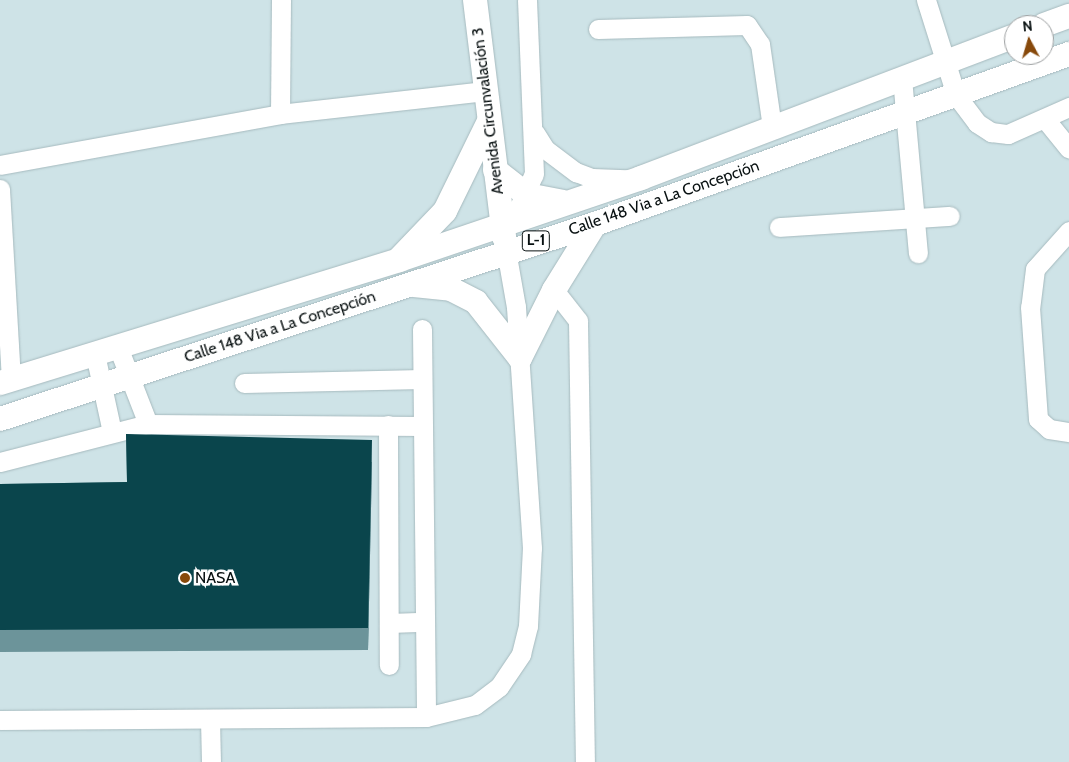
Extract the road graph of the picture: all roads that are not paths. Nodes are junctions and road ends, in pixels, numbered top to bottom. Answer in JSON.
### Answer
{"nodes":[{"id":1,"x":281,"y":0,"type":"edge"},
{"id":2,"x":475,"y":0,"type":"edge"},
{"id":3,"x":527,"y":0,"type":"edge"},
{"id":4,"x":926,"y":0,"type":"edge"},
{"id":5,"x":1069,"y":16,"type":"edge"},
{"id":6,"x":1054,"y":21,"type":"edge"},
{"id":7,"x":598,"y":29,"type":"dead end"},
{"id":8,"x":1004,"y":40,"type":"edge"},
{"id":9,"x":1069,"y":54,"type":"edge"},
{"id":10,"x":944,"y":62,"type":"junction"},
{"id":11,"x":902,"y":78,"type":"junction"},
{"id":12,"x":485,"y":91,"type":"junction"},
{"id":13,"x":956,"y":95,"type":"junction"},
{"id":14,"x":1069,"y":107,"type":"edge"},
{"id":15,"x":903,"y":113,"type":"junction"},
{"id":16,"x":280,"y":114,"type":"junction"},
{"id":17,"x":1045,"y":119,"type":"junction"},
{"id":18,"x":489,"y":120,"type":"junction"},
{"id":19,"x":772,"y":128,"type":"junction"},
{"id":20,"x":535,"y":133,"type":"junction"},
{"id":21,"x":1069,"y":149,"type":"edge"},
{"id":22,"x":0,"y":165,"type":"edge"},
{"id":23,"x":495,"y":170,"type":"junction"},
{"id":24,"x":641,"y":178,"type":"junction"},
{"id":25,"x":0,"y":189,"type":"edge"},
{"id":26,"x":527,"y":195,"type":"junction"},
{"id":27,"x":564,"y":202,"type":"junction"},
{"id":28,"x":950,"y":216,"type":"dead end"},
{"id":29,"x":915,"y":218,"type":"junction"},
{"id":30,"x":501,"y":222,"type":"junction"},
{"id":31,"x":595,"y":224,"type":"junction"},
{"id":32,"x":779,"y":227,"type":"dead end"},
{"id":33,"x":1069,"y":231,"type":"edge"},
{"id":34,"x":506,"y":250,"type":"junction"},
{"id":35,"x":918,"y":253,"type":"dead end"},
{"id":36,"x":399,"y":260,"type":"junction"},
{"id":37,"x":410,"y":284,"type":"junction"},
{"id":38,"x":554,"y":290,"type":"junction"},
{"id":39,"x":422,"y":328,"type":"dead end"},
{"id":40,"x":118,"y":347,"type":"junction"},
{"id":41,"x":94,"y":354,"type":"junction"},
{"id":42,"x":520,"y":358,"type":"junction"},
{"id":43,"x":129,"y":377,"type":"junction"},
{"id":44,"x":422,"y":379,"type":"junction"},
{"id":45,"x":6,"y":382,"type":"edge"},
{"id":46,"x":244,"y":383,"type":"dead end"},
{"id":47,"x":103,"y":386,"type":"junction"},
{"id":48,"x":0,"y":419,"type":"edge"},
{"id":49,"x":148,"y":424,"type":"junction"},
{"id":50,"x":388,"y":425,"type":"junction"},
{"id":51,"x":422,"y":426,"type":"junction"},
{"id":52,"x":112,"y":432,"type":"junction"},
{"id":53,"x":1069,"y":432,"type":"edge"},
{"id":54,"x":0,"y":462,"type":"edge"},
{"id":55,"x":425,"y":622,"type":"junction"},
{"id":56,"x":388,"y":623,"type":"junction"},
{"id":57,"x":389,"y":665,"type":"dead end"},
{"id":58,"x":426,"y":717,"type":"junction"},
{"id":59,"x":210,"y":718,"type":"junction"},
{"id":60,"x":0,"y":720,"type":"edge"},
{"id":61,"x":211,"y":762,"type":"edge"},
{"id":62,"x":585,"y":762,"type":"edge"}],
"edges":[{"from":1,"to":16,"type":"street"},
{"from":2,"to":12,"type":"main road","name":"Avenida Circunvalación 3"},
{"from":3,"to":20,"type":"street"},
{"from":4,"to":10,"type":"street"},
{"from":5,"to":6,"type":"main road"},
{"from":7,"to":19,"type":"street"},
{"from":8,"to":10,"type":"main road","name":"Calle 148 Via a La Concepción","number":"L-1"},
{"from":9,"to":13,"type":"main road","name":"Calle 148 Via a La Concepción","number":"L-1"},
{"from":10,"to":11,"type":"main road","name":"Calle 148 Via a La Concepción","number":"L-1"},
{"from":10,"to":13,"type":"street"},
{"from":11,"to":15,"type":"street"},
{"from":11,"to":19,"type":"main road","name":"Calle 148 Via a La Concepción","number":"L-1"},
{"from":12,"to":16,"type":"street"},
{"from":12,"to":18,"type":"main road","name":"Avenida Circunvalación 3"},
{"from":13,"to":15,"type":"main road","name":"Calle 148 Via a La Concepción","number":"L-1"},
{"from":13,"to":17,"type":"street"},
{"from":14,"to":17,"type":"street"},
{"from":15,"to":29,"type":"street"},
{"from":15,"to":31,"type":"main road","name":"Calle 148 Via a La Concepción","number":"L-1"},
{"from":16,"to":22,"type":"street"},
{"from":17,"to":21,"type":"street"},
{"from":18,"to":23,"type":"main road","name":"Avenida Circunvalación 3"},
{"from":18,"to":36,"type":"main road"},
{"from":19,"to":24,"type":"main road","name":"Calle 148 Via a La Concepción","number":"L-1"},
{"from":20,"to":24,"type":"street"},
{"from":20,"to":26,"type":"street"},
{"from":23,"to":26,"type":"main road"},
{"from":23,"to":30,"type":"main road","name":"Avenida Circunvalación 3"},
{"from":24,"to":27,"type":"main road","name":"Calle 148 Via a La Concepción","number":"L-1"},
{"from":25,"to":45,"type":"street"},
{"from":26,"to":27,"type":"main road"},
{"from":26,"to":30,"type":"street"},
{"from":27,"to":30,"type":"main road","name":"Calle 148 Via a La Concepción","number":"L-1"},
{"from":28,"to":29,"type":"street"},
{"from":29,"to":32,"type":"street"},
{"from":29,"to":35,"type":"street"},
{"from":30,"to":34,"type":"main road","name":"Avenida Circunvalación 3"},
{"from":30,"to":36,"type":"main road","name":"Calle 148 Via a La Concepción","number":"L-1"},
{"from":31,"to":34,"type":"main road","name":"Calle 148 Via a La Concepción","number":"L-1"},
{"from":31,"to":38,"type":"main road"},
{"from":33,"to":53,"type":"street"},
{"from":34,"to":37,"type":"main road","name":"Calle 148 Via a La Concepción","number":"L-1"},
{"from":34,"to":42,"type":"street"},
{"from":36,"to":40,"type":"main road","name":"Calle 148 Via a La Concepción","number":"L-1"},
{"from":37,"to":42,"type":"main road"},
{"from":37,"to":43,"type":"main road","name":"Calle 148 Via a La Concepción","number":"L-1"},
{"from":38,"to":42,"type":"main road"},
{"from":38,"to":62,"type":"street"},
{"from":39,"to":44,"type":"street"},
{"from":40,"to":41,"type":"main road","name":"Calle 148 Via a La Concepción","number":"L-1"},
{"from":40,"to":43,"type":"street"},
{"from":41,"to":45,"type":"main road","name":"Calle 148 Via a La Concepción","number":"L-1"},
{"from":41,"to":47,"type":"street"},
{"from":42,"to":58,"type":"street"},
{"from":43,"to":47,"type":"main road","name":"Calle 148 Via a La Concepción","number":"L-1"},
{"from":43,"to":49,"type":"street"},
{"from":44,"to":46,"type":"street"},
{"from":44,"to":51,"type":"street"},
{"from":47,"to":48,"type":"main road","name":"Calle 148 Via a La Concepción","number":"L-1"},
{"from":47,"to":52,"type":"street"},
{"from":49,"to":50,"type":"street"},
{"from":49,"to":52,"type":"street"},
{"from":50,"to":51,"type":"street"},
{"from":50,"to":56,"type":"street"},
{"from":51,"to":55,"type":"street"},
{"from":52,"to":54,"type":"street"},
{"from":55,"to":56,"type":"street"},
{"from":55,"to":58,"type":"street"},
{"from":56,"to":57,"type":"street"},
{"from":58,"to":59,"type":"street"},
{"from":59,"to":60,"type":"street"},
{"from":59,"to":61,"type":"street"}]}
